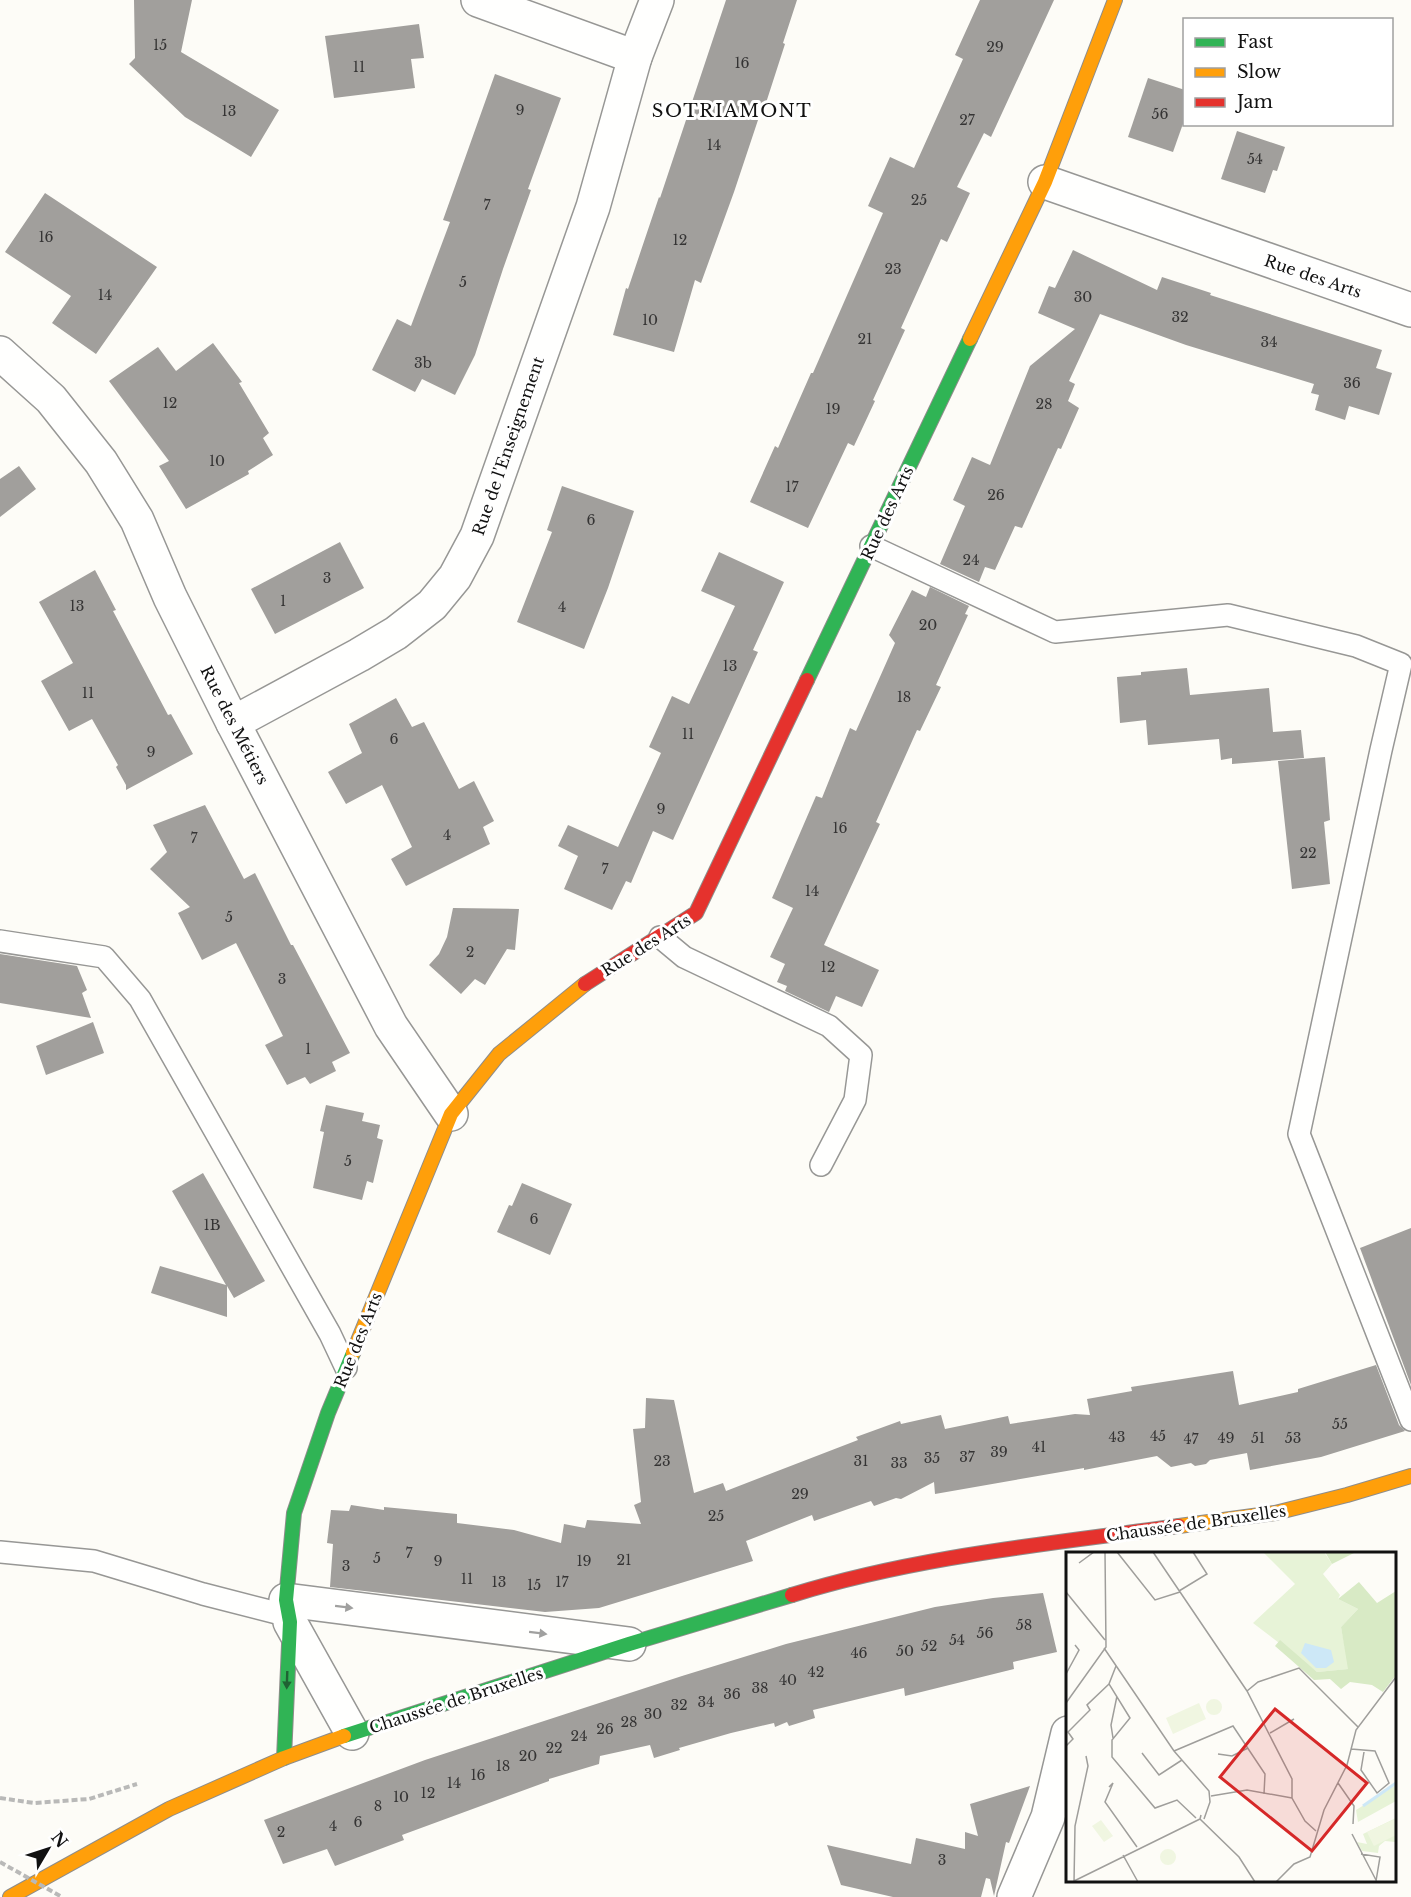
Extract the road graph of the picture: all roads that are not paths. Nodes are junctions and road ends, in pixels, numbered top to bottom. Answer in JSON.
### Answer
{"nodes":[{"id":1,"x":478,"y":0,"type":"edge"},
{"id":2,"x":657,"y":0,"type":"edge"},
{"id":3,"x":1115,"y":0,"type":"edge"},
{"id":4,"x":635,"y":57,"type":"junction"},
{"id":5,"x":1045,"y":182,"type":"junction"},
{"id":6,"x":1411,"y":310,"type":"edge"},
{"id":7,"x":0,"y":353,"type":"edge"},
{"id":8,"x":871,"y":546,"type":"junction"},
{"id":9,"x":233,"y":723,"type":"junction"},
{"id":10,"x":660,"y":937,"type":"junction"},
{"id":11,"x":0,"y":941,"type":"edge"},
{"id":12,"x":451,"y":1114,"type":"junction"},
{"id":13,"x":821,"y":1165,"type":"dead end"},
{"id":14,"x":346,"y":1368,"type":"junction"},
{"id":15,"x":1411,"y":1419,"type":"edge"},
{"id":16,"x":1411,"y":1476,"type":"edge"},
{"id":17,"x":1105,"y":1545,"type":"edge"},
{"id":18,"x":0,"y":1552,"type":"edge"},
{"id":19,"x":288,"y":1613,"type":"junction"},
{"id":20,"x":629,"y":1644,"type":"junction"},
{"id":21,"x":352,"y":1734,"type":"junction"},
{"id":22,"x":1066,"y":1741,"type":"edge"},
{"id":23,"x":284,"y":1758,"type":"junction"},
{"id":24,"x":9,"y":1897,"type":"edge"},
{"id":25,"x":1014,"y":1897,"type":"edge"}],
"edges":[{"from":1,"to":4,"type":"street"},
{"from":2,"to":4,"type":"street","name":"Rue de l'Enseignement"},
{"from":3,"to":5,"type":"street","name":"Rue des Arts"},
{"from":4,"to":9,"type":"street","name":"Rue de l'Enseignement"},
{"from":5,"to":6,"type":"street","name":"Rue des Arts"},
{"from":5,"to":8,"type":"street","name":"Rue des Arts"},
{"from":7,"to":9,"type":"street","name":"Rue des Métiers"},
{"from":8,"to":10,"type":"street","name":"Rue des Arts"},
{"from":8,"to":15,"type":"lane"},
{"from":9,"to":12,"type":"street","name":"Rue des Métiers"},
{"from":10,"to":12,"type":"street","name":"Rue des Arts"},
{"from":10,"to":13,"type":"lane"},
{"from":11,"to":14,"type":"lane"},
{"from":12,"to":14,"type":"street","name":"Rue des Arts"},
{"from":14,"to":19,"type":"street","name":"Rue des Arts"},
{"from":16,"to":17,"type":"street","name":"Chaussée de Bruxelles"},
{"from":17,"to":20,"type":"street","name":"Chaussée de Bruxelles"},
{"from":18,"to":19,"type":"lane"},
{"from":19,"to":20,"type":"street","name":"Chaussée de Bruxelles","one_way":true},
{"from":19,"to":21,"type":"street"},
{"from":19,"to":23,"type":"street","name":"Rue des Arts","one_way":true},
{"from":20,"to":21,"type":"street","name":"Chaussée de Bruxelles"},
{"from":21,"to":23,"type":"street","name":"Chaussée de Bruxelles"},
{"from":22,"to":25,"type":"street"},
{"from":23,"to":24,"type":"street","name":"Chaussée de Bruxelles"}]}
